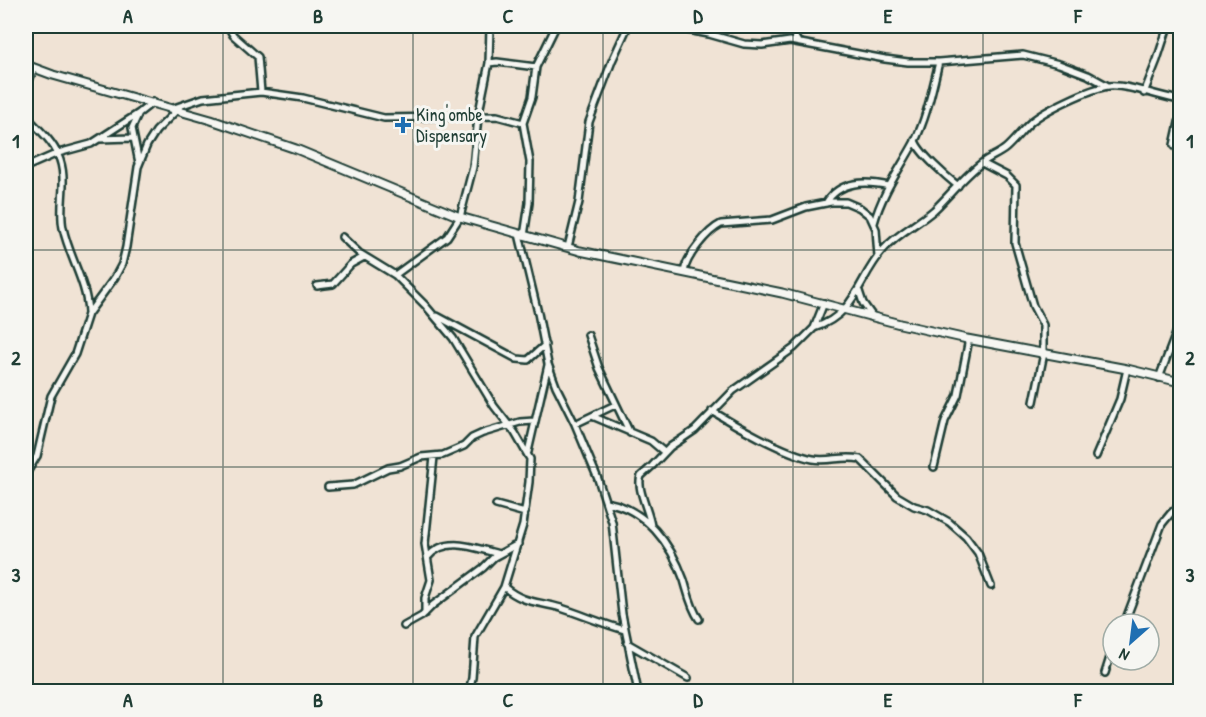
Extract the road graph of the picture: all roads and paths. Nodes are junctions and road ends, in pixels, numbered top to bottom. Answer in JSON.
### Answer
{"nodes":[{"id":1,"x":228,"y":26,"type":"edge"},
{"id":2,"x":490,"y":26,"type":"edge"},
{"id":3,"x":556,"y":26,"type":"edge"},
{"id":4,"x":628,"y":26,"type":"edge"},
{"id":5,"x":666,"y":26,"type":"edge"},
{"id":6,"x":691,"y":26,"type":"edge"},
{"id":7,"x":788,"y":26,"type":"edge"},
{"id":8,"x":1168,"y":26,"type":"edge"},
{"id":9,"x":683,"y":29,"type":"junction"},
{"id":10,"x":798,"y":42,"type":"junction"},
{"id":11,"x":939,"y":62,"type":"junction"},
{"id":12,"x":489,"y":63,"type":"junction"},
{"id":13,"x":26,"y":65,"type":"edge"},
{"id":14,"x":536,"y":67,"type":"junction"},
{"id":15,"x":34,"y":69,"type":"junction"},
{"id":16,"x":1108,"y":86,"type":"junction"},
{"id":17,"x":26,"y":87,"type":"edge"},
{"id":18,"x":261,"y":92,"type":"junction"},
{"id":19,"x":1144,"y":93,"type":"junction"},
{"id":20,"x":1180,"y":100,"type":"edge"},
{"id":21,"x":153,"y":102,"type":"junction"},
{"id":22,"x":176,"y":109,"type":"junction"},
{"id":23,"x":139,"y":113,"type":"junction"},
{"id":24,"x":26,"y":117,"type":"edge"},
{"id":25,"x":478,"y":117,"type":"junction"},
{"id":26,"x":1180,"y":118,"type":"edge"},
{"id":27,"x":523,"y":123,"type":"junction"},
{"id":28,"x":133,"y":138,"type":"junction"},
{"id":29,"x":99,"y":139,"type":"junction"},
{"id":30,"x":915,"y":140,"type":"junction"},
{"id":31,"x":1180,"y":152,"type":"edge"},
{"id":32,"x":58,"y":153,"type":"junction"},
{"id":33,"x":982,"y":163,"type":"junction"},
{"id":34,"x":140,"y":164,"type":"junction"},
{"id":35,"x":26,"y":167,"type":"edge"},
{"id":36,"x":889,"y":186,"type":"junction"},
{"id":37,"x":958,"y":186,"type":"junction"},
{"id":38,"x":826,"y":203,"type":"junction"},
{"id":39,"x":460,"y":217,"type":"junction"},
{"id":40,"x":874,"y":223,"type":"junction"},
{"id":41,"x":521,"y":235,"type":"junction"},
{"id":42,"x":342,"y":237,"type":"dead end"},
{"id":43,"x":568,"y":247,"type":"junction"},
{"id":44,"x":878,"y":256,"type":"junction"},
{"id":45,"x":364,"y":257,"type":"junction"},
{"id":46,"x":684,"y":272,"type":"junction"},
{"id":47,"x":395,"y":275,"type":"junction"},
{"id":48,"x":317,"y":286,"type":"dead end"},
{"id":49,"x":859,"y":291,"type":"junction"},
{"id":50,"x":824,"y":303,"type":"junction"},
{"id":51,"x":846,"y":309,"type":"junction"},
{"id":52,"x":88,"y":314,"type":"junction"},
{"id":53,"x":433,"y":314,"type":"junction"},
{"id":54,"x":873,"y":317,"type":"junction"},
{"id":55,"x":1180,"y":322,"type":"edge"},
{"id":56,"x":814,"y":328,"type":"junction"},
{"id":57,"x":588,"y":335,"type":"dead end"},
{"id":58,"x":967,"y":339,"type":"junction"},
{"id":59,"x":545,"y":345,"type":"junction"},
{"id":60,"x":1043,"y":353,"type":"junction"},
{"id":61,"x":548,"y":364,"type":"junction"},
{"id":62,"x":1127,"y":369,"type":"junction"},
{"id":63,"x":1159,"y":378,"type":"junction"},
{"id":64,"x":1180,"y":382,"type":"edge"},
{"id":65,"x":1034,"y":402,"type":"dead end"},
{"id":66,"x":615,"y":405,"type":"junction"},
{"id":67,"x":712,"y":411,"type":"junction"},
{"id":68,"x":592,"y":416,"type":"junction"},
{"id":69,"x":534,"y":421,"type":"junction"},
{"id":70,"x":575,"y":424,"type":"junction"},
{"id":71,"x":509,"y":425,"type":"junction"},
{"id":72,"x":630,"y":433,"type":"junction"},
{"id":73,"x":664,"y":452,"type":"junction"},
{"id":74,"x":528,"y":454,"type":"junction"},
{"id":75,"x":1096,"y":456,"type":"dead end"},
{"id":76,"x":434,"y":457,"type":"junction"},
{"id":77,"x":934,"y":467,"type":"dead end"},
{"id":78,"x":26,"y":474,"type":"edge"},
{"id":79,"x":328,"y":487,"type":"dead end"},
{"id":80,"x":606,"y":502,"type":"junction"},
{"id":81,"x":496,"y":505,"type":"dead end"},
{"id":82,"x":1180,"y":505,"type":"edge"},
{"id":83,"x":525,"y":513,"type":"junction"},
{"id":84,"x":651,"y":525,"type":"junction"},
{"id":85,"x":518,"y":544,"type":"junction"},
{"id":86,"x":499,"y":554,"type":"junction"},
{"id":87,"x":428,"y":557,"type":"junction"},
{"id":88,"x":991,"y":586,"type":"dead end"},
{"id":89,"x":504,"y":587,"type":"junction"},
{"id":90,"x":1129,"y":612,"type":"edge"},
{"id":91,"x":425,"y":613,"type":"junction"},
{"id":92,"x":699,"y":619,"type":"dead end"},
{"id":93,"x":404,"y":626,"type":"dead end"},
{"id":94,"x":625,"y":630,"type":"junction"},
{"id":95,"x":627,"y":643,"type":"junction"},
{"id":96,"x":688,"y":678,"type":"dead end"},
{"id":97,"x":469,"y":692,"type":"edge"},
{"id":98,"x":638,"y":692,"type":"edge"}],
"edges":[{"from":1,"to":18,"type":"street"},
{"from":2,"to":12,"type":"street"},
{"from":3,"to":14,"type":"street"},
{"from":4,"to":43,"type":"street"},
{"from":5,"to":9,"type":"street"},
{"from":6,"to":9,"type":"street"},
{"from":7,"to":10,"type":"street"},
{"from":8,"to":19,"type":"street"},
{"from":9,"to":10,"type":"street"},
{"from":10,"to":11,"type":"street"},
{"from":11,"to":16,"type":"street"},
{"from":11,"to":30,"type":"street"},
{"from":12,"to":14,"type":"street"},
{"from":12,"to":25,"type":"street"},
{"from":13,"to":15,"type":"street"},
{"from":14,"to":27,"type":"street"},
{"from":15,"to":17,"type":"street"},
{"from":15,"to":21,"type":"street"},
{"from":16,"to":19,"type":"street"},
{"from":16,"to":33,"type":"street"},
{"from":18,"to":22,"type":"street"},
{"from":18,"to":25,"type":"street"},
{"from":19,"to":20,"type":"street"},
{"from":21,"to":22,"type":"street"},
{"from":21,"to":23,"type":"street"},
{"from":22,"to":34,"type":"street"},
{"from":22,"to":39,"type":"street"},
{"from":23,"to":28,"type":"street"},
{"from":23,"to":29,"type":"street"},
{"from":24,"to":32,"type":"street"},
{"from":25,"to":27,"type":"street"},
{"from":25,"to":39,"type":"street"},
{"from":26,"to":31,"type":"street"},
{"from":27,"to":41,"type":"street"},
{"from":28,"to":29,"type":"street"},
{"from":28,"to":34,"type":"street"},
{"from":29,"to":32,"type":"street"},
{"from":30,"to":36,"type":"street"},
{"from":30,"to":37,"type":"street"},
{"from":32,"to":35,"type":"street"},
{"from":32,"to":52,"type":"street"},
{"from":33,"to":37,"type":"street"},
{"from":33,"to":60,"type":"street"},
{"from":34,"to":52,"type":"street"},
{"from":36,"to":38,"type":"street"},
{"from":36,"to":40,"type":"street"},
{"from":37,"to":44,"type":"street"},
{"from":38,"to":40,"type":"street"},
{"from":38,"to":46,"type":"street"},
{"from":39,"to":41,"type":"street"},
{"from":39,"to":47,"type":"street"},
{"from":40,"to":44,"type":"street"},
{"from":41,"to":43,"type":"street"},
{"from":41,"to":59,"type":"street"},
{"from":42,"to":45,"type":"street"},
{"from":43,"to":46,"type":"street"},
{"from":44,"to":49,"type":"street"},
{"from":45,"to":47,"type":"street"},
{"from":45,"to":48,"type":"street"},
{"from":46,"to":50,"type":"street"},
{"from":47,"to":53,"type":"street"},
{"from":49,"to":51,"type":"street"},
{"from":49,"to":54,"type":"street"},
{"from":50,"to":51,"type":"street"},
{"from":50,"to":56,"type":"street"},
{"from":51,"to":54,"type":"street"},
{"from":51,"to":56,"type":"street"},
{"from":52,"to":78,"type":"street"},
{"from":53,"to":59,"type":"street"},
{"from":53,"to":71,"type":"street"},
{"from":54,"to":58,"type":"street"},
{"from":55,"to":63,"type":"street"},
{"from":56,"to":67,"type":"street"},
{"from":57,"to":66,"type":"street"},
{"from":58,"to":60,"type":"street"},
{"from":58,"to":77,"type":"street"},
{"from":59,"to":61,"type":"street"},
{"from":60,"to":62,"type":"street"},
{"from":60,"to":65,"type":"street"},
{"from":61,"to":69,"type":"street"},
{"from":61,"to":70,"type":"street"},
{"from":62,"to":63,"type":"street"},
{"from":62,"to":75,"type":"street"},
{"from":63,"to":64,"type":"street"},
{"from":66,"to":68,"type":"street"},
{"from":66,"to":72,"type":"street"},
{"from":67,"to":73,"type":"street"},
{"from":67,"to":88,"type":"street"},
{"from":68,"to":70,"type":"street"},
{"from":68,"to":72,"type":"street"},
{"from":69,"to":71,"type":"street"},
{"from":69,"to":74,"type":"street"},
{"from":70,"to":80,"type":"street"},
{"from":71,"to":74,"type":"street"},
{"from":71,"to":76,"type":"street"},
{"from":72,"to":73,"type":"street"},
{"from":73,"to":84,"type":"street"},
{"from":74,"to":83,"type":"street"},
{"from":76,"to":79,"type":"street"},
{"from":76,"to":87,"type":"street"},
{"from":80,"to":84,"type":"street"},
{"from":80,"to":94,"type":"street"},
{"from":81,"to":83,"type":"street"},
{"from":82,"to":90,"type":"street"},
{"from":83,"to":85,"type":"street"},
{"from":84,"to":92,"type":"street"},
{"from":85,"to":86,"type":"street"},
{"from":85,"to":89,"type":"street"},
{"from":86,"to":87,"type":"street"},
{"from":86,"to":91,"type":"street"},
{"from":87,"to":91,"type":"street"},
{"from":89,"to":94,"type":"street"},
{"from":89,"to":97,"type":"street"},
{"from":91,"to":93,"type":"street"},
{"from":94,"to":95,"type":"street"},
{"from":95,"to":96,"type":"street"},
{"from":95,"to":98,"type":"street"}]}
